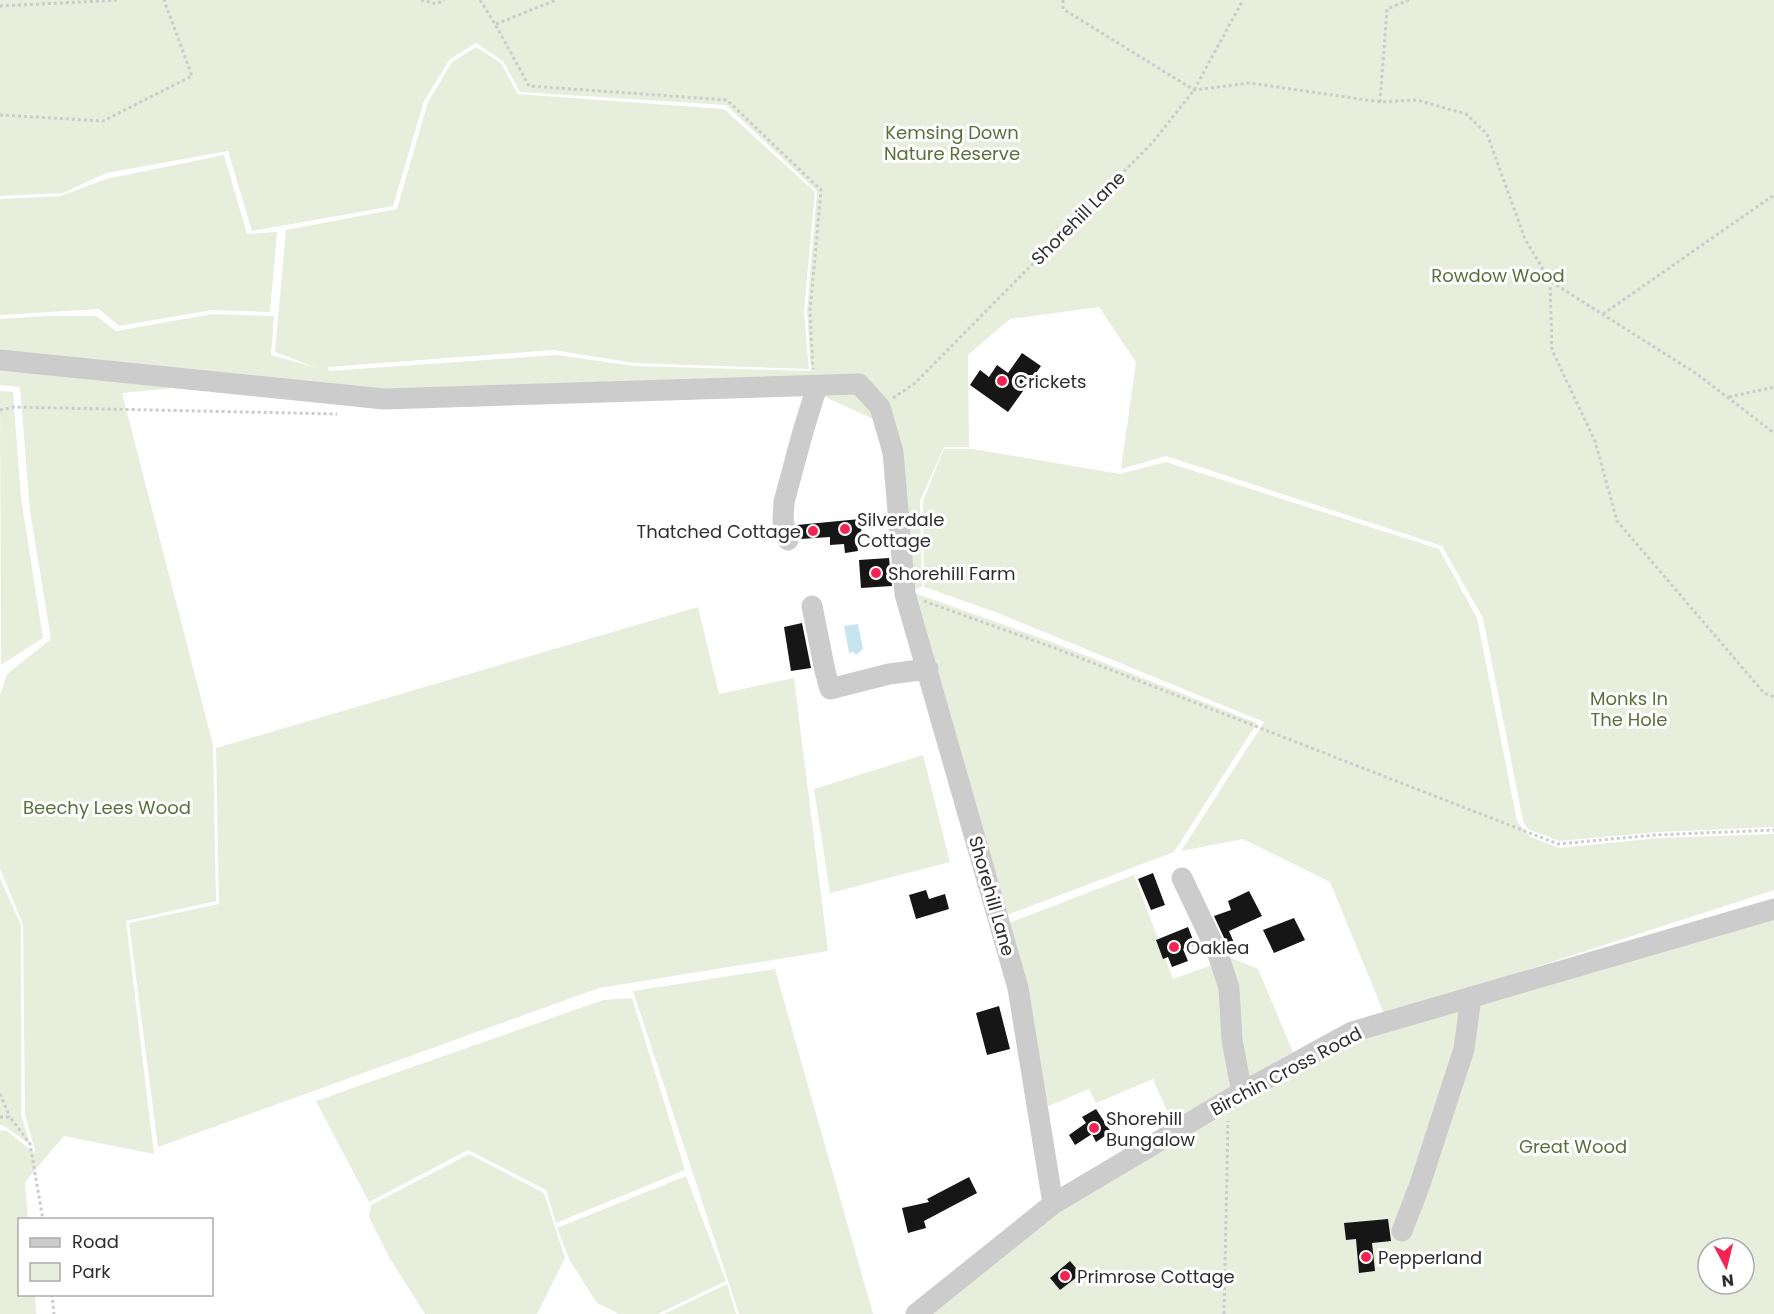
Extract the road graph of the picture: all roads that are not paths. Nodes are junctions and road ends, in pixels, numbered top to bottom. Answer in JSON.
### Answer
{"nodes":[{"id":1,"x":0,"y":360,"type":"edge"},
{"id":2,"x":816,"y":386,"type":"junction"},
{"id":3,"x":788,"y":540,"type":"dead end"},
{"id":4,"x":812,"y":606,"type":"dead end"},
{"id":5,"x":927,"y":669,"type":"junction"},
{"id":6,"x":1182,"y":878,"type":"dead end"},
{"id":7,"x":1774,"y":909,"type":"edge"},
{"id":8,"x":1472,"y":997,"type":"junction"},
{"id":9,"x":1235,"y":1096,"type":"junction"},
{"id":10,"x":1053,"y":1204,"type":"junction"},
{"id":11,"x":1402,"y":1231,"type":"dead end"},
{"id":12,"x":918,"y":1314,"type":"edge"}],
"edges":[{"from":1,"to":2,"type":"street"},
{"from":2,"to":3,"type":"street"},
{"from":2,"to":5,"type":"street","name":"Shorehill Lane"},
{"from":4,"to":5,"type":"street"},
{"from":5,"to":10,"type":"street","name":"Shorehill Lane"},
{"from":6,"to":9,"type":"street"},
{"from":7,"to":8,"type":"street","name":"Birchin Cross Road"},
{"from":8,"to":9,"type":"street","name":"Birchin Cross Road"},
{"from":8,"to":11,"type":"street"},
{"from":9,"to":10,"type":"street","name":"Birchin Cross Road"},
{"from":10,"to":12,"type":"street","name":"Birchin Cross Road"}]}
